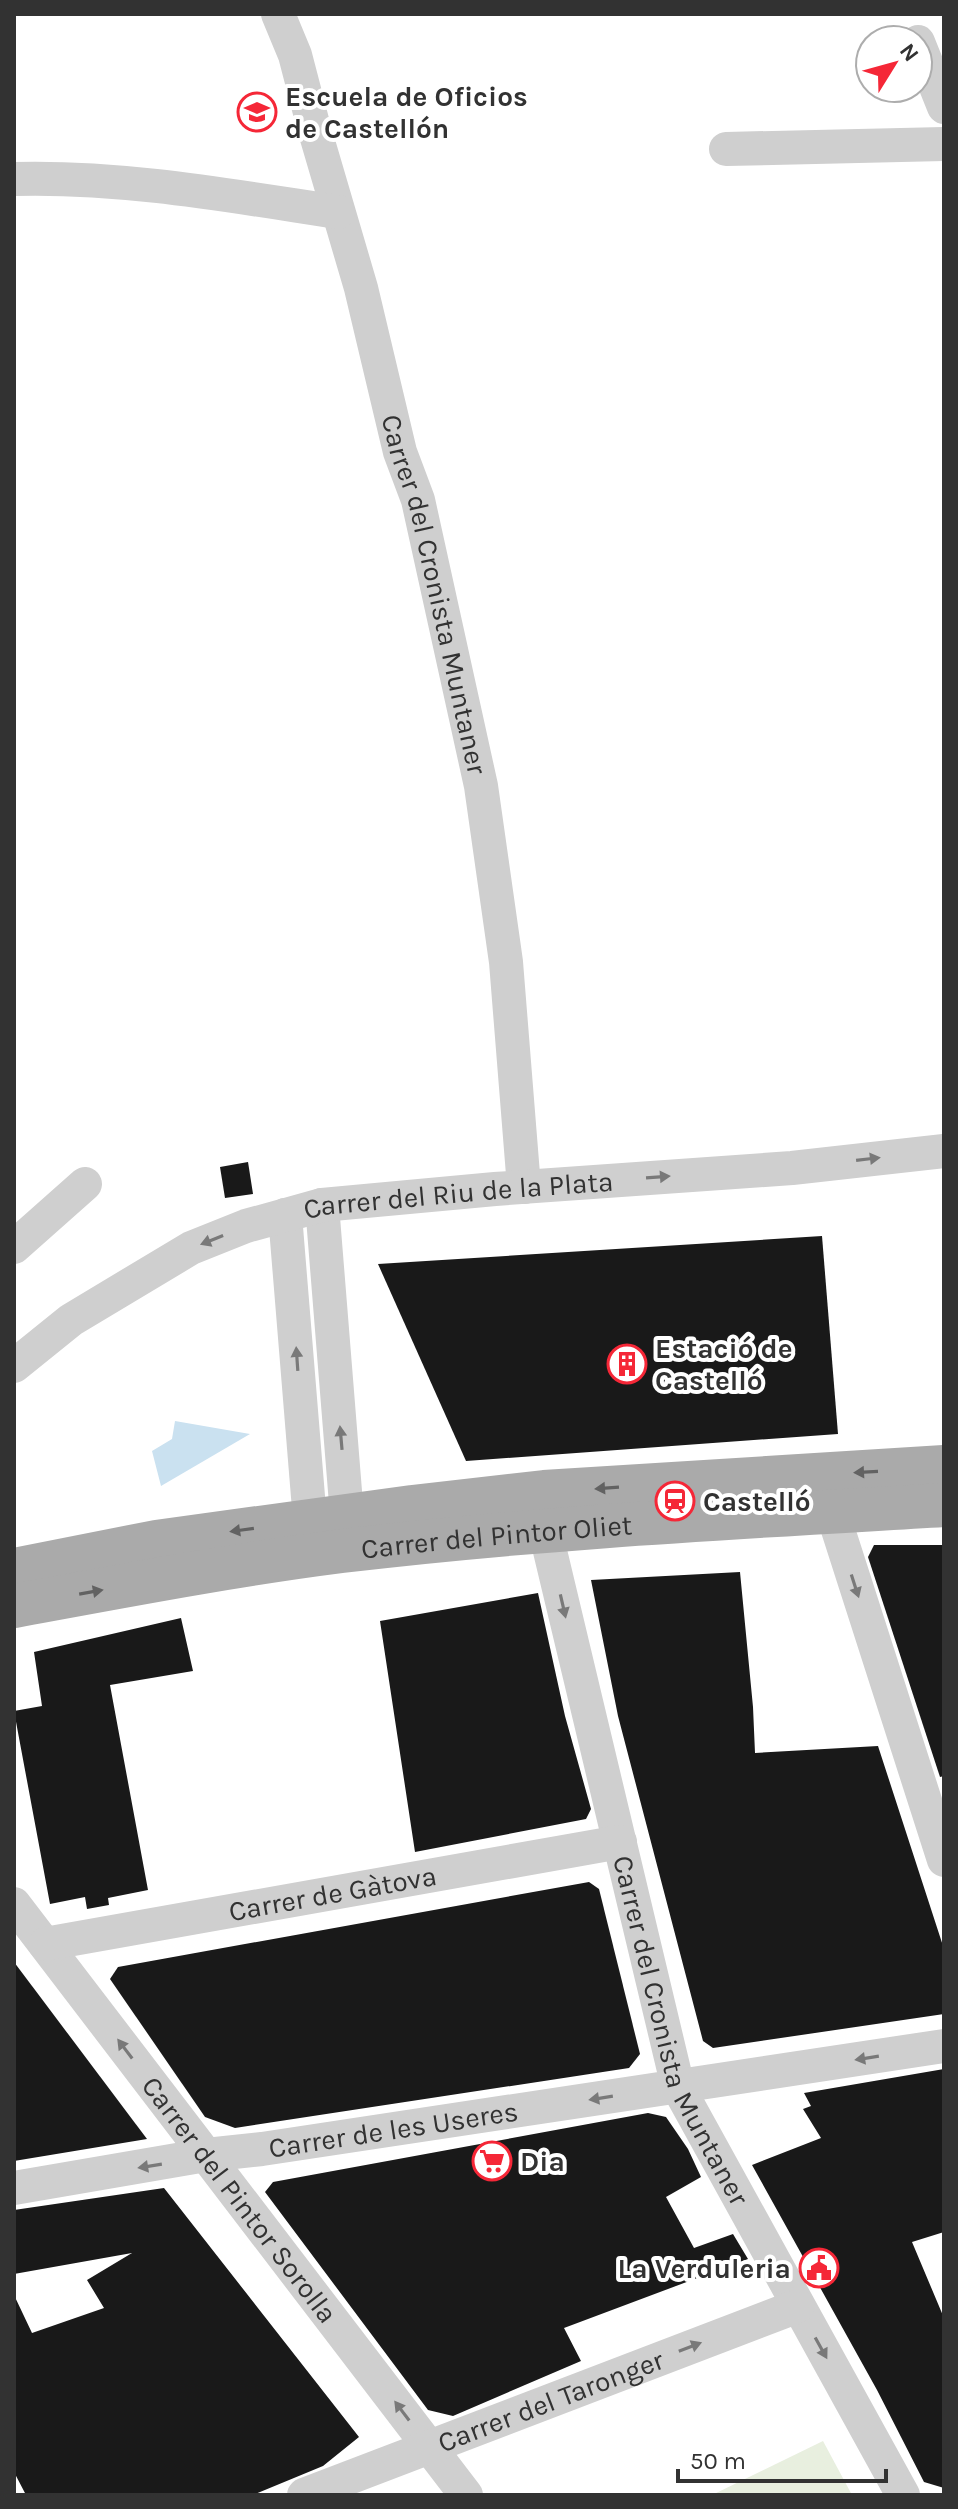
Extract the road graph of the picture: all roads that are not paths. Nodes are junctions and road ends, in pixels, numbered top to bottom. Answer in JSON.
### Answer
{"nodes":[{"id":1,"x":278,"y":14,"type":"edge"},
{"id":2,"x":925,"y":14,"type":"edge"},
{"id":3,"x":944,"y":61,"type":"edge"},
{"id":4,"x":934,"y":82,"type":"edge"},
{"id":5,"x":944,"y":107,"type":"edge"},
{"id":6,"x":944,"y":144,"type":"edge"},
{"id":7,"x":726,"y":149,"type":"dead end"},
{"id":8,"x":14,"y":179,"type":"edge"},
{"id":9,"x":338,"y":212,"type":"junction"},
{"id":10,"x":944,"y":1151,"type":"edge"},
{"id":11,"x":85,"y":1184,"type":"dead end"},
{"id":12,"x":524,"y":1187,"type":"junction"},
{"id":13,"x":322,"y":1205,"type":"junction"},
{"id":14,"x":285,"y":1215,"type":"junction"},
{"id":15,"x":14,"y":1247,"type":"edge"},
{"id":16,"x":14,"y":1366,"type":"edge"},
{"id":17,"x":944,"y":1467,"type":"edge"},
{"id":18,"x":944,"y":1505,"type":"edge"},
{"id":19,"x":832,"y":1511,"type":"junction"},
{"id":20,"x":332,"y":1529,"type":"junction"},
{"id":21,"x":545,"y":1530,"type":"junction"},
{"id":22,"x":14,"y":1570,"type":"edge"},
{"id":23,"x":14,"y":1606,"type":"edge"},
{"id":24,"x":620,"y":1842,"type":"junction"},
{"id":25,"x":944,"y":1860,"type":"edge"},
{"id":26,"x":14,"y":1904,"type":"edge"},
{"id":27,"x":45,"y":1944,"type":"junction"},
{"id":28,"x":944,"y":2046,"type":"edge"},
{"id":29,"x":678,"y":2087,"type":"junction"},
{"id":30,"x":206,"y":2155,"type":"junction"},
{"id":31,"x":14,"y":2188,"type":"edge"},
{"id":32,"x":798,"y":2306,"type":"junction"},
{"id":33,"x":429,"y":2446,"type":"junction"},
{"id":34,"x":374,"y":2482,"type":"edge"},
{"id":35,"x":304,"y":2495,"type":"edge"},
{"id":36,"x":466,"y":2495,"type":"edge"},
{"id":37,"x":903,"y":2495,"type":"edge"}],
"edges":[{"from":1,"to":9,"type":"street","name":"Carrer del Cronista Muntaner"},
{"from":2,"to":3,"type":"street"},
{"from":4,"to":5,"type":"street"},
{"from":6,"to":7,"type":"street"},
{"from":8,"to":9,"type":"street"},
{"from":9,"to":12,"type":"street","name":"Carrer del Cronista Muntaner"},
{"from":12,"to":10,"type":"street","name":"Carrer del Riu de la Plata","one_way":true},
{"from":11,"to":15,"type":"street"},
{"from":12,"to":13,"type":"street","name":"Carrer del Riu de la Plata"},
{"from":13,"to":14,"type":"street","name":"Carrer del Riu de la Plata"},
{"from":20,"to":13,"type":"street","one_way":true},
{"from":14,"to":16,"type":"street","name":"Carrer del Riu de la Plata","one_way":true},
{"from":20,"to":14,"type":"street","one_way":true},
{"from":17,"to":20,"type":"main road","name":"Carrer del Pintor Oliet","one_way":true},
{"from":18,"to":19,"type":"main road","name":"Carrer del Pintor Oliet"},
{"from":19,"to":21,"type":"main road","name":"Carrer del Pintor Oliet"},
{"from":19,"to":25,"type":"street","one_way":true},
{"from":20,"to":21,"type":"main road","name":"Carrer del Pintor Oliet"},
{"from":20,"to":22,"type":"main road","name":"Carrer del Pintor Oliet","one_way":true},
{"from":23,"to":20,"type":"main road","name":"Carrer del Pintor Oliet","one_way":true},
{"from":21,"to":24,"type":"street","name":"Carrer del Cronista Muntaner","one_way":true},
{"from":24,"to":27,"type":"street","name":"Carrer de Gàtova"},
{"from":24,"to":29,"type":"street","name":"Carrer del Cronista Muntaner"},
{"from":26,"to":27,"type":"street","name":"Carrer del Pintor Sorolla"},
{"from":30,"to":27,"type":"street","name":"Carrer del Pintor Sorolla","one_way":true},
{"from":28,"to":29,"type":"street","name":"Carrer de les Useres","one_way":true},
{"from":29,"to":30,"type":"street","name":"Carrer de les Useres","one_way":true},
{"from":29,"to":32,"type":"street","name":"Carrer del Cronista Muntaner"},
{"from":30,"to":31,"type":"street","name":"Carrer de les Useres","one_way":true},
{"from":33,"to":30,"type":"street","name":"Carrer del Pintor Sorolla","one_way":true},
{"from":33,"to":32,"type":"street","name":"Carrer del Taronger","one_way":true},
{"from":32,"to":37,"type":"street","name":"Carrer del Cronista Muntaner","one_way":true},
{"from":33,"to":34,"type":"street","name":"Carrer del Taronger"},
{"from":33,"to":36,"type":"street","name":"Carrer del Pintor Sorolla"},
{"from":34,"to":35,"type":"street","name":"Carrer del Taronger"}]}
